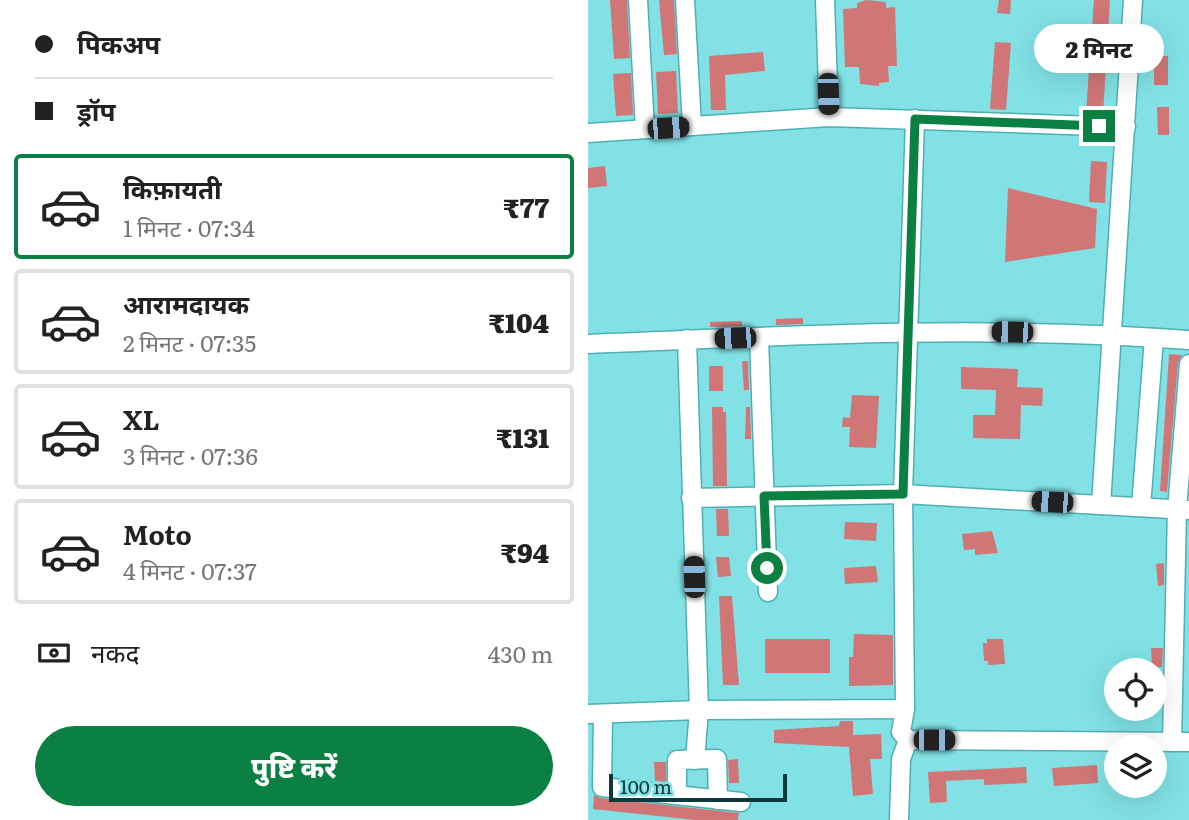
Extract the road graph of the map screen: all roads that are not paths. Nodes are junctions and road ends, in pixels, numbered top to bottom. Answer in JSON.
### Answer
{"nodes":[{"id":1,"x":638,"y":0,"type":"edge"},
{"id":2,"x":685,"y":0,"type":"edge"},
{"id":3,"x":825,"y":0,"type":"edge"},
{"id":4,"x":1133,"y":0,"type":"edge"},
{"id":5,"x":829,"y":117,"type":"junction"},
{"id":6,"x":915,"y":119,"type":"junction"},
{"id":7,"x":692,"y":126,"type":"junction"},
{"id":8,"x":1126,"y":127,"type":"junction"},
{"id":9,"x":645,"y":129,"type":"junction"},
{"id":10,"x":588,"y":133,"type":"edge"},
{"id":11,"x":1114,"y":333,"type":"junction"},
{"id":12,"x":908,"y":334,"type":"junction"},
{"id":13,"x":759,"y":338,"type":"junction"},
{"id":14,"x":1154,"y":338,"type":"junction"},
{"id":15,"x":687,"y":340,"type":"junction"},
{"id":16,"x":1189,"y":341,"type":"edge"},
{"id":17,"x":588,"y":344,"type":"edge"},
{"id":18,"x":1189,"y":364,"type":"edge"},
{"id":19,"x":903,"y":494,"type":"junction"},
{"id":20,"x":764,"y":496,"type":"junction"},
{"id":21,"x":691,"y":498,"type":"junction"},
{"id":22,"x":1101,"y":505,"type":"junction"},
{"id":23,"x":1141,"y":507,"type":"junction"},
{"id":24,"x":1183,"y":509,"type":"edge"},
{"id":25,"x":768,"y":592,"type":"dead end"},
{"id":26,"x":905,"y":709,"type":"junction"},
{"id":27,"x":699,"y":710,"type":"junction"},
{"id":28,"x":595,"y":714,"type":"edge"},
{"id":29,"x":908,"y":740,"type":"junction"},
{"id":30,"x":1180,"y":742,"type":"edge"},
{"id":31,"x":695,"y":760,"type":"junction"},
{"id":32,"x":677,"y":795,"type":"junction"},
{"id":33,"x":718,"y":800,"type":"junction"},
{"id":34,"x":741,"y":802,"type":"dead end"},
{"id":35,"x":899,"y":820,"type":"edge"}],
"edges":[{"from":1,"to":9,"type":"lane"},
{"from":2,"to":7,"type":"lane"},
{"from":3,"to":5,"type":"lane"},
{"from":4,"to":8,"type":"lane"},
{"from":5,"to":6,"type":"lane"},
{"from":5,"to":7,"type":"lane"},
{"from":6,"to":8,"type":"lane"},
{"from":6,"to":12,"type":"lane"},
{"from":7,"to":9,"type":"lane"},
{"from":8,"to":11,"type":"lane"},
{"from":9,"to":10,"type":"lane"},
{"from":11,"to":12,"type":"lane"},
{"from":11,"to":14,"type":"lane"},
{"from":11,"to":22,"type":"lane"},
{"from":12,"to":13,"type":"lane"},
{"from":12,"to":19,"type":"lane"},
{"from":13,"to":15,"type":"lane"},
{"from":13,"to":20,"type":"lane"},
{"from":14,"to":16,"type":"lane"},
{"from":14,"to":23,"type":"lane"},
{"from":15,"to":17,"type":"lane"},
{"from":15,"to":21,"type":"lane"},
{"from":18,"to":24,"type":"lane"},
{"from":19,"to":20,"type":"lane"},
{"from":19,"to":22,"type":"lane"},
{"from":19,"to":26,"type":"lane"},
{"from":20,"to":21,"type":"lane"},
{"from":20,"to":25,"type":"lane"},
{"from":21,"to":27,"type":"lane"},
{"from":22,"to":23,"type":"lane"},
{"from":23,"to":24,"type":"lane"},
{"from":24,"to":30,"type":"lane"},
{"from":26,"to":27,"type":"lane"},
{"from":26,"to":29,"type":"lane"},
{"from":27,"to":28,"type":"lane"},
{"from":27,"to":31,"type":"lane"},
{"from":28,"to":32,"type":"lane"},
{"from":29,"to":30,"type":"lane"},
{"from":29,"to":35,"type":"lane"},
{"from":31,"to":32,"type":"lane"},
{"from":31,"to":33,"type":"lane"},
{"from":32,"to":33,"type":"lane"},
{"from":33,"to":34,"type":"lane"}]}
